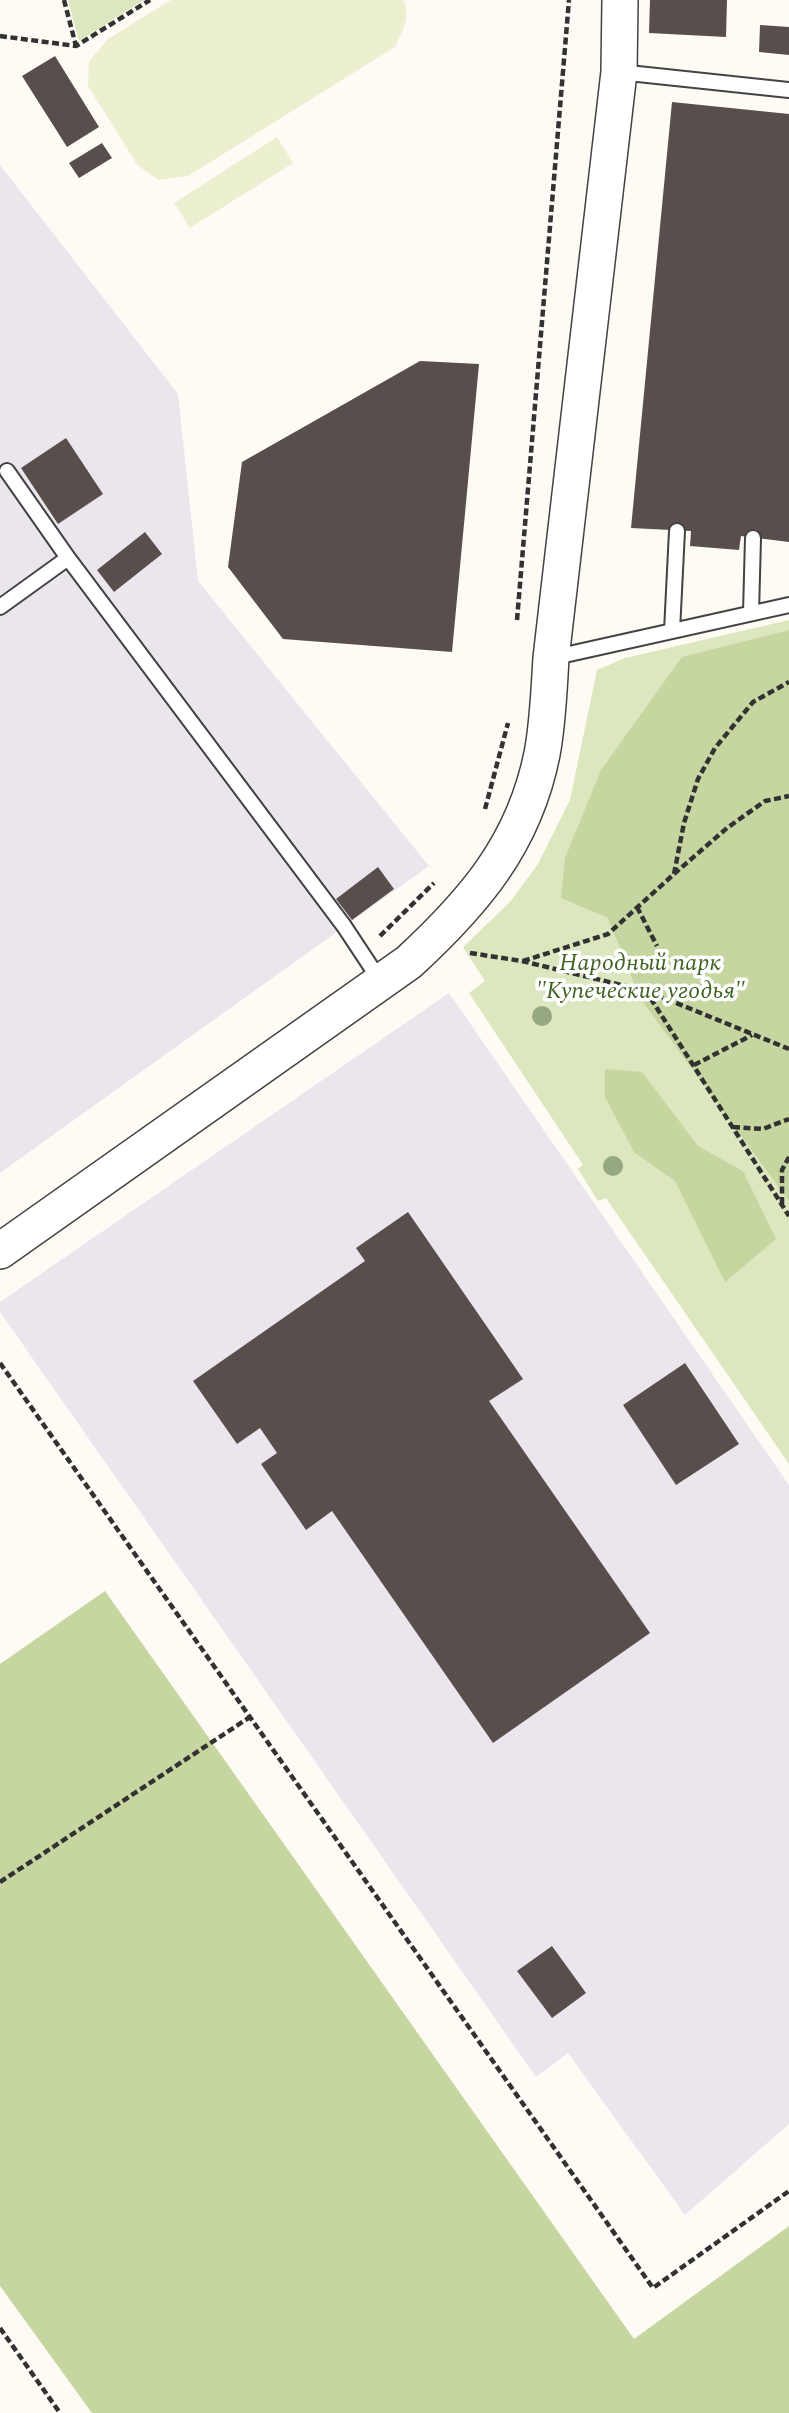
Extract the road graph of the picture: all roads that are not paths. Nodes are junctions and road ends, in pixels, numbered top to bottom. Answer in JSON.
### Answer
{"nodes":[{"id":1,"x":620,"y":0,"type":"edge"},
{"id":2,"x":620,"y":72,"type":"junction"},
{"id":3,"x":789,"y":90,"type":"edge"},
{"id":4,"x":7,"y":471,"type":"dead end"},
{"id":5,"x":677,"y":531,"type":"dead end"},
{"id":6,"x":753,"y":538,"type":"dead end"},
{"id":7,"x":68,"y":558,"type":"junction"},
{"id":8,"x":789,"y":605,"type":"edge"},
{"id":9,"x":0,"y":607,"type":"edge"},
{"id":10,"x":751,"y":613,"type":"junction"},
{"id":11,"x":672,"y":631,"type":"junction"},
{"id":12,"x":551,"y":658,"type":"junction"},
{"id":13,"x":382,"y":983,"type":"junction"},
{"id":14,"x":0,"y":1251,"type":"edge"}],
"edges":[{"from":1,"to":2,"type":"street"},
{"from":2,"to":3,"type":"lane"},
{"from":2,"to":12,"type":"street"},
{"from":4,"to":7,"type":"lane"},
{"from":5,"to":11,"type":"lane"},
{"from":6,"to":10,"type":"lane"},
{"from":7,"to":9,"type":"lane"},
{"from":7,"to":13,"type":"lane"},
{"from":8,"to":10,"type":"lane"},
{"from":10,"to":11,"type":"lane"},
{"from":11,"to":12,"type":"lane"},
{"from":12,"to":13,"type":"street"},
{"from":13,"to":14,"type":"street"}]}
